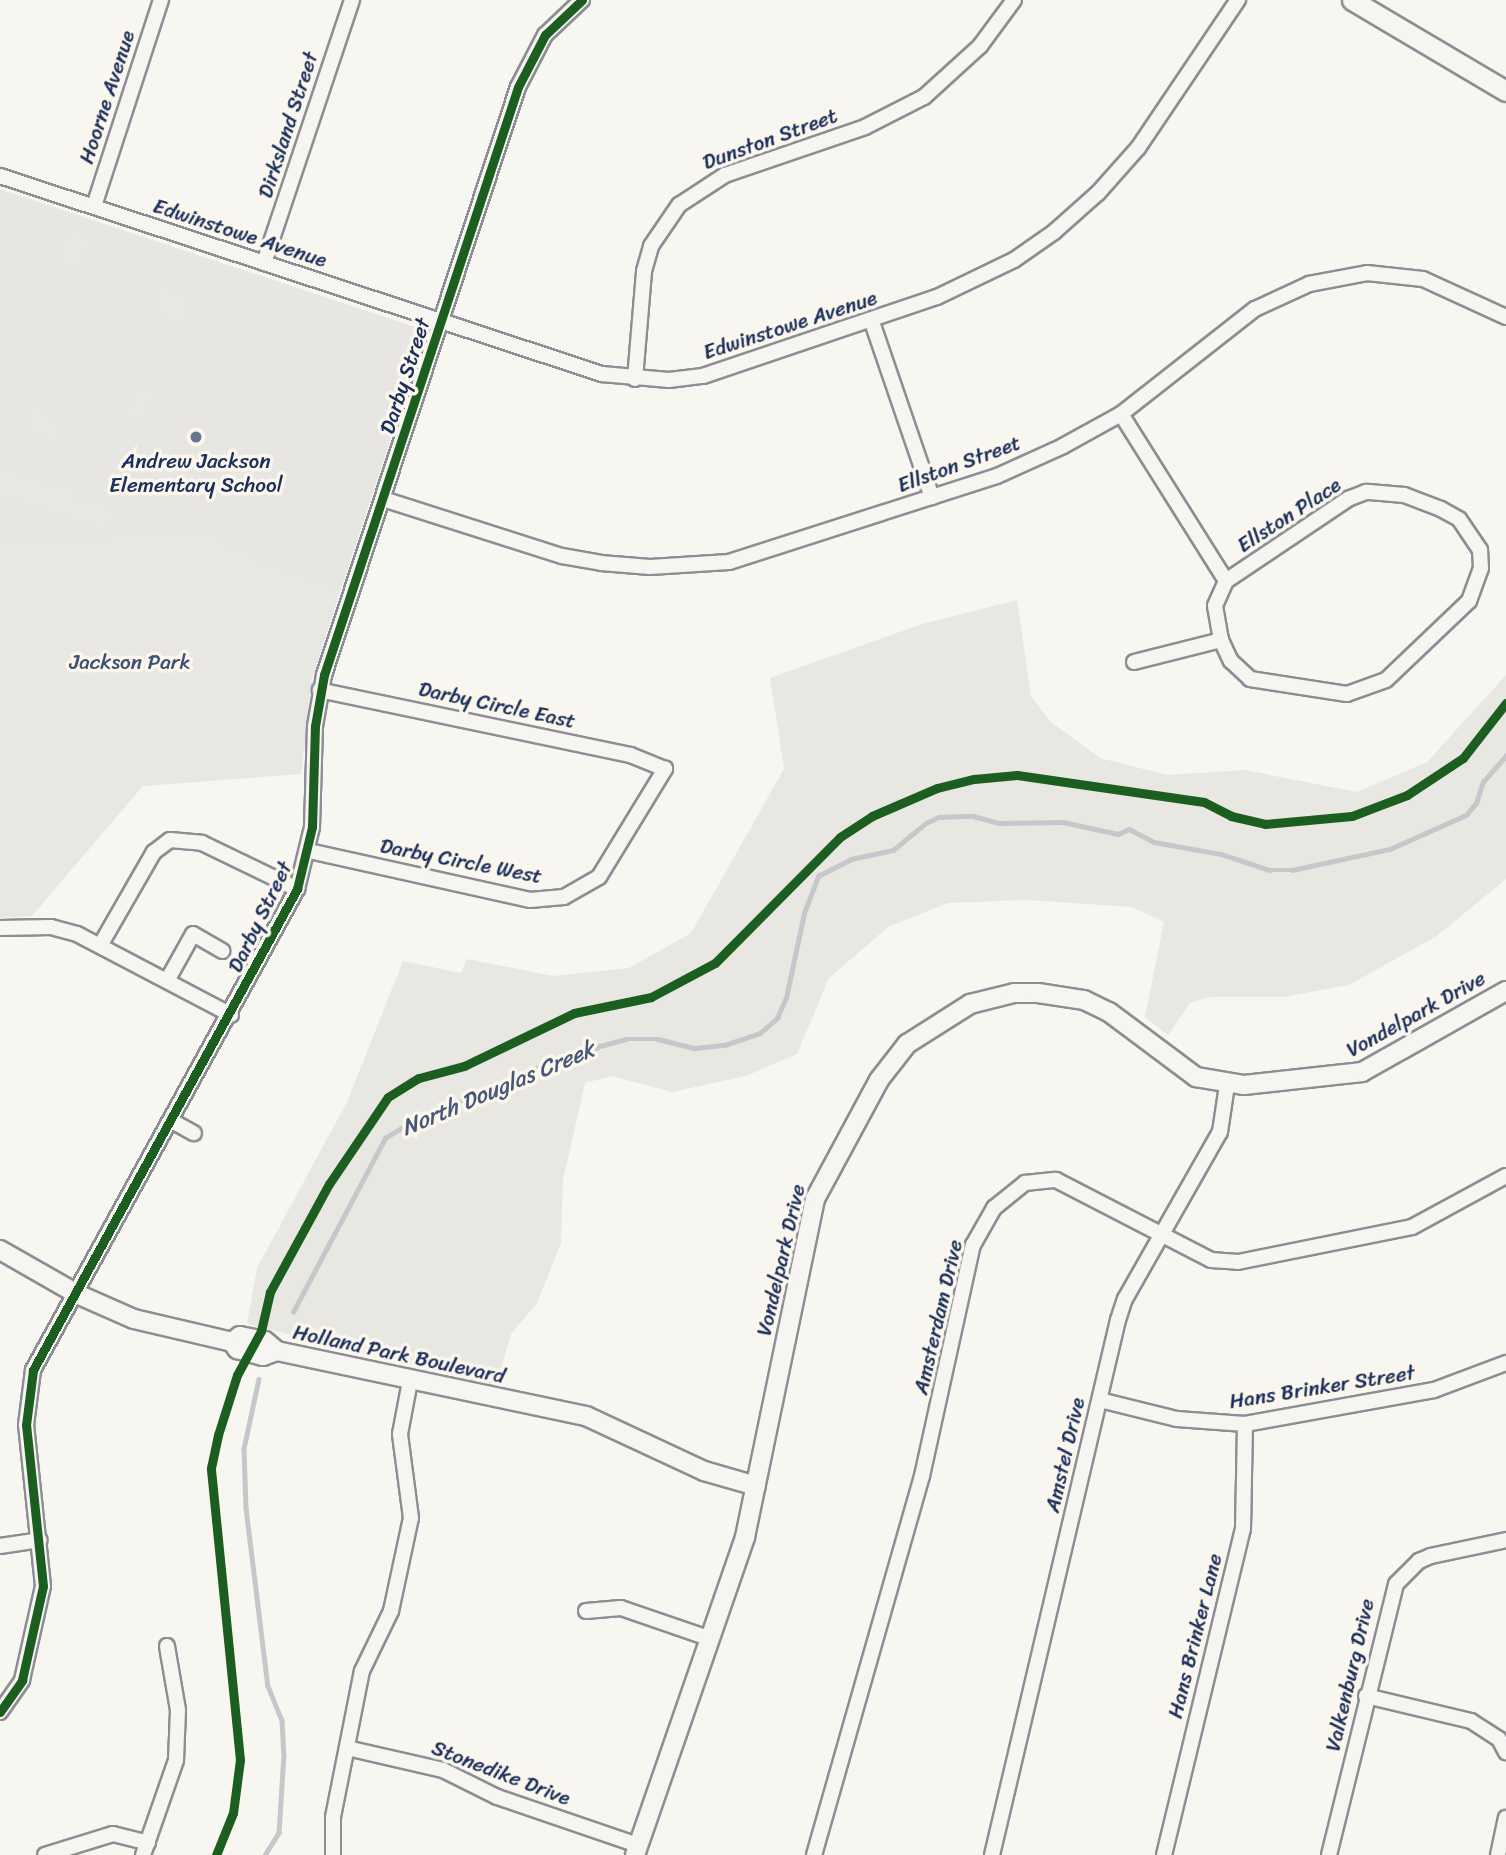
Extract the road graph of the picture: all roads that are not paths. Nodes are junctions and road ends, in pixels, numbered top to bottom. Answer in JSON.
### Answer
{"nodes":[{"id":1,"x":161,"y":0,"type":"edge"},
{"id":2,"x":352,"y":0,"type":"edge"},
{"id":3,"x":582,"y":0,"type":"edge"},
{"id":4,"x":1014,"y":0,"type":"edge"},
{"id":5,"x":1238,"y":0,"type":"edge"},
{"id":6,"x":1352,"y":0,"type":"edge"},
{"id":7,"x":1506,"y":91,"type":"edge"},
{"id":8,"x":0,"y":176,"type":"edge"},
{"id":9,"x":94,"y":206,"type":"junction"},
{"id":10,"x":264,"y":263,"type":"junction"},
{"id":11,"x":1506,"y":317,"type":"edge"},
{"id":12,"x":442,"y":321,"type":"junction"},
{"id":13,"x":872,"y":322,"type":"junction"},
{"id":14,"x":635,"y":379,"type":"junction"},
{"id":15,"x":1121,"y":414,"type":"junction"},
{"id":16,"x":932,"y":496,"type":"junction"},
{"id":17,"x":383,"y":499,"type":"junction"},
{"id":18,"x":1226,"y":581,"type":"junction"},
{"id":19,"x":1221,"y":640,"type":"junction"},
{"id":20,"x":1134,"y":662,"type":"dead end"},
{"id":21,"x":320,"y":690,"type":"junction"},
{"id":22,"x":665,"y":769,"type":"joint"},
{"id":23,"x":309,"y":851,"type":"junction"},
{"id":24,"x":297,"y":889,"type":"junction"},
{"id":25,"x":0,"y":928,"type":"edge"},
{"id":26,"x":101,"y":944,"type":"junction"},
{"id":27,"x":222,"y":951,"type":"dead end"},
{"id":28,"x":168,"y":979,"type":"junction"},
{"id":29,"x":1506,"y":991,"type":"edge"},
{"id":30,"x":231,"y":1015,"type":"junction"},
{"id":31,"x":1227,"y":1085,"type":"junction"},
{"id":32,"x":173,"y":1121,"type":"junction"},
{"id":33,"x":194,"y":1133,"type":"dead end"},
{"id":34,"x":1506,"y":1176,"type":"edge"},
{"id":35,"x":1161,"y":1234,"type":"junction"},
{"id":36,"x":0,"y":1250,"type":"edge"},
{"id":37,"x":77,"y":1294,"type":"junction"},
{"id":38,"x":1506,"y":1363,"type":"edge"},
{"id":39,"x":410,"y":1381,"type":"junction"},
{"id":40,"x":1100,"y":1400,"type":"junction"},
{"id":41,"x":1245,"y":1424,"type":"junction"},
{"id":42,"x":756,"y":1486,"type":"junction"},
{"id":43,"x":40,"y":1540,"type":"junction"},
{"id":44,"x":1506,"y":1540,"type":"edge"},
{"id":45,"x":0,"y":1546,"type":"edge"},
{"id":46,"x":586,"y":1611,"type":"dead end"},
{"id":47,"x":712,"y":1639,"type":"junction"},
{"id":48,"x":167,"y":1646,"type":"dead end"},
{"id":49,"x":1366,"y":1696,"type":"junction"},
{"id":50,"x":0,"y":1712,"type":"edge"},
{"id":51,"x":347,"y":1748,"type":"junction"},
{"id":52,"x":1506,"y":1752,"type":"edge"},
{"id":53,"x":1506,"y":1818,"type":"edge"},
{"id":54,"x":145,"y":1849,"type":"edge"},
{"id":55,"x":637,"y":1850,"type":"edge"},
{"id":56,"x":45,"y":1855,"type":"edge"},
{"id":57,"x":333,"y":1855,"type":"edge"},
{"id":58,"x":814,"y":1855,"type":"edge"},
{"id":59,"x":992,"y":1855,"type":"edge"},
{"id":60,"x":1164,"y":1855,"type":"edge"},
{"id":61,"x":1329,"y":1855,"type":"edge"},
{"id":62,"x":1497,"y":1855,"type":"edge"}],
"edges":[{"from":1,"to":9,"type":"street","name":"Hoorne Avenue"},
{"from":2,"to":10,"type":"street","name":"Dirksland Street"},
{"from":3,"to":12,"type":"street","name":"Darby Street"},
{"from":4,"to":14,"type":"street","name":"Dunston Street"},
{"from":5,"to":13,"type":"street","name":"Edwinstowe Avenue"},
{"from":6,"to":7,"type":"main road"},
{"from":8,"to":9,"type":"street","name":"Edwinstowe Avenue"},
{"from":9,"to":10,"type":"street","name":"Edwinstowe Avenue"},
{"from":10,"to":12,"type":"street","name":"Edwinstowe Avenue"},
{"from":11,"to":15,"type":"street","name":"Ellston Street"},
{"from":12,"to":14,"type":"street","name":"Edwinstowe Avenue"},
{"from":12,"to":17,"type":"street","name":"Darby Street"},
{"from":13,"to":14,"type":"street","name":"Edwinstowe Avenue"},
{"from":13,"to":16,"type":"street"},
{"from":15,"to":16,"type":"street","name":"Ellston Street"},
{"from":15,"to":18,"type":"street","name":"Ellston Place"},
{"from":16,"to":17,"type":"street","name":"Ellston Street"},
{"from":17,"to":21,"type":"street","name":"Darby Street"},
{"from":18,"to":19,"type":"street","name":"Ellston Place"},
{"from":18,"to":19,"type":"street","name":"Ellston Place"},
{"from":19,"to":20,"type":"street"},
{"from":21,"to":22,"type":"street","name":"Darby Circle East"},
{"from":21,"to":23,"type":"street","name":"Darby Street"},
{"from":22,"to":23,"type":"street","name":"Darby Circle West"},
{"from":23,"to":24,"type":"street","name":"Darby Street"},
{"from":24,"to":26,"type":"street"},
{"from":24,"to":30,"type":"street","name":"Darby Street"},
{"from":25,"to":26,"type":"street"},
{"from":26,"to":28,"type":"street"},
{"from":27,"to":28,"type":"street"},
{"from":28,"to":30,"type":"street"},
{"from":29,"to":31,"type":"street","name":"Vondelpark Drive"},
{"from":30,"to":32,"type":"street","name":"Darby Street"},
{"from":31,"to":35,"type":"street","name":"Amstel Drive"},
{"from":31,"to":42,"type":"street","name":"Vondelpark Drive"},
{"from":32,"to":33,"type":"street"},
{"from":32,"to":37,"type":"street","name":"Darby Street"},
{"from":34,"to":35,"type":"street","name":"Amsterdam Drive"},
{"from":35,"to":40,"type":"street","name":"Amstel Drive"},
{"from":35,"to":58,"type":"street","name":"Amsterdam Drive"},
{"from":36,"to":37,"type":"street","name":"Holland Park Boulevard"},
{"from":37,"to":39,"type":"street","name":"Holland Park Boulevard"},
{"from":37,"to":43,"type":"street","name":"Darby Street"},
{"from":38,"to":41,"type":"street","name":"Hans Brinker Street"},
{"from":39,"to":42,"type":"street","name":"Holland Park Boulevard"},
{"from":39,"to":51,"type":"street"},
{"from":40,"to":41,"type":"street","name":"Hans Brinker Street"},
{"from":40,"to":59,"type":"street","name":"Amstel Drive"},
{"from":41,"to":60,"type":"street","name":"Hans Brinker Lane"},
{"from":42,"to":47,"type":"street","name":"Vondelpark Drive"},
{"from":43,"to":45,"type":"street"},
{"from":43,"to":50,"type":"street","name":"Darby Street"},
{"from":44,"to":49,"type":"street","name":"Valkenburg Drive"},
{"from":46,"to":47,"type":"street"},
{"from":47,"to":55,"type":"street","name":"Vondelpark Drive"},
{"from":48,"to":54,"type":"street"},
{"from":49,"to":52,"type":"street"},
{"from":49,"to":61,"type":"street","name":"Valkenburg Drive"},
{"from":51,"to":55,"type":"street","name":"Stonedike Drive"},
{"from":51,"to":57,"type":"street"},
{"from":53,"to":62,"type":"street"},
{"from":54,"to":56,"type":"street"}]}
